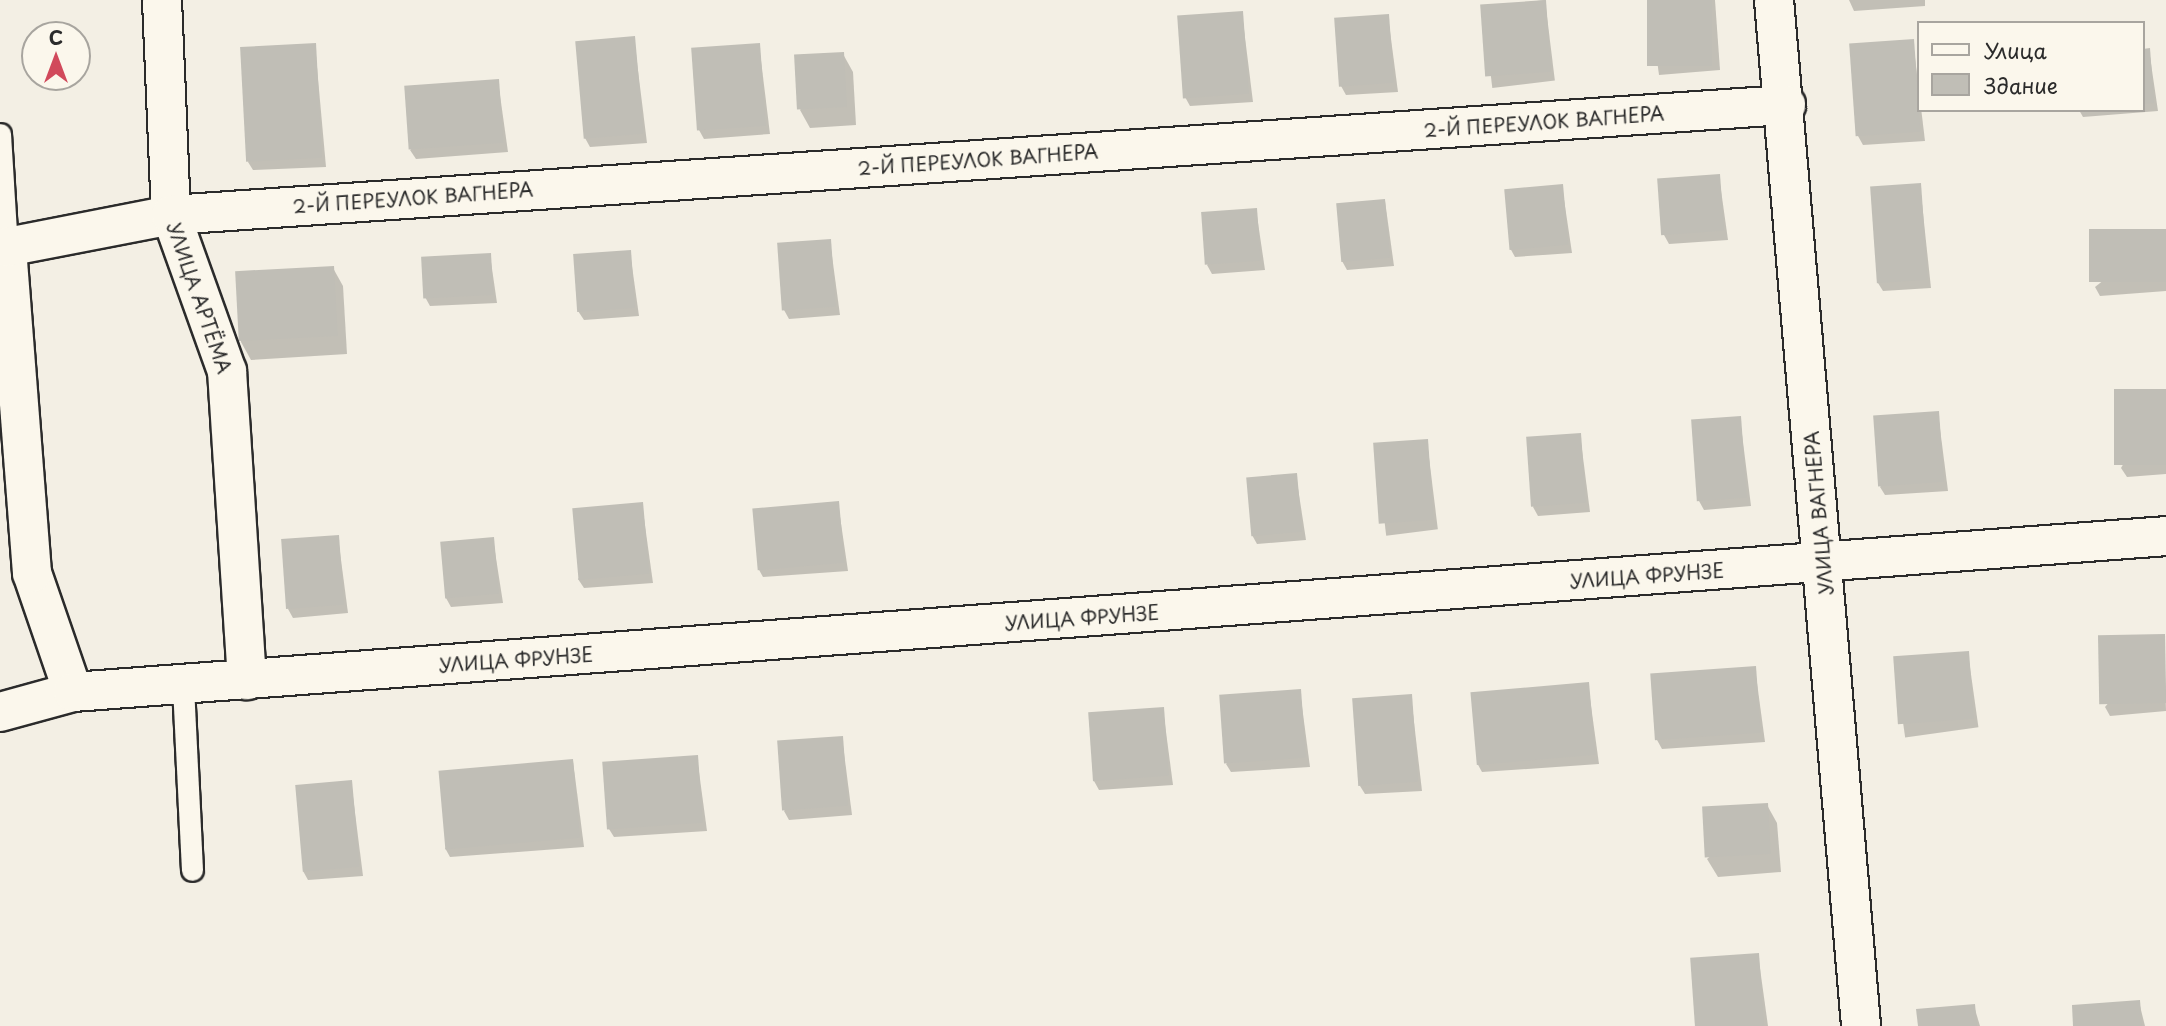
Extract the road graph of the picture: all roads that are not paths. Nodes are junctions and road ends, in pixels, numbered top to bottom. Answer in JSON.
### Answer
{"nodes":[{"id":1,"x":162,"y":0,"type":"edge"},
{"id":2,"x":1774,"y":0,"type":"edge"},
{"id":3,"x":1786,"y":105,"type":"junction"},
{"id":4,"x":0,"y":134,"type":"edge"},
{"id":5,"x":171,"y":215,"type":"junction"},
{"id":6,"x":7,"y":247,"type":"junction"},
{"id":7,"x":2166,"y":536,"type":"edge"},
{"id":8,"x":1824,"y":563,"type":"junction"},
{"id":9,"x":247,"y":680,"type":"junction"},
{"id":10,"x":183,"y":686,"type":"junction"},
{"id":11,"x":74,"y":692,"type":"junction"},
{"id":12,"x":0,"y":712,"type":"edge"},
{"id":13,"x":192,"y":870,"type":"dead end"},
{"id":14,"x":1861,"y":1026,"type":"edge"}],
"edges":[{"from":1,"to":5,"type":"street","name":"УЛИЦА АРТЁМА"},
{"from":2,"to":3,"type":"street","name":"УЛИЦА ВАГНЕРА"},
{"from":3,"to":5,"type":"street","name":"2-Й ПЕРЕУЛОК ВАГНЕРА"},
{"from":3,"to":8,"type":"street","name":"УЛИЦА ВАГНЕРА"},
{"from":4,"to":6,"type":"lane"},
{"from":5,"to":6,"type":"street","name":"2-Й ПЕРЕУЛОК ВАГНЕРА"},
{"from":5,"to":9,"type":"street","name":"УЛИЦА АРТЁМА"},
{"from":6,"to":11,"type":"street"},
{"from":7,"to":8,"type":"street","name":"УЛИЦА ФРУНЗЕ"},
{"from":8,"to":9,"type":"street","name":"УЛИЦА ФРУНЗЕ"},
{"from":8,"to":14,"type":"street","name":"УЛИЦА ВАГНЕРА"},
{"from":9,"to":10,"type":"street","name":"УЛИЦА ФРУНЗЕ"},
{"from":10,"to":11,"type":"street","name":"УЛИЦА ФРУНЗЕ"},
{"from":10,"to":13,"type":"lane"},
{"from":11,"to":12,"type":"street","name":"УЛИЦА ФРУНЗЕ"}]}
